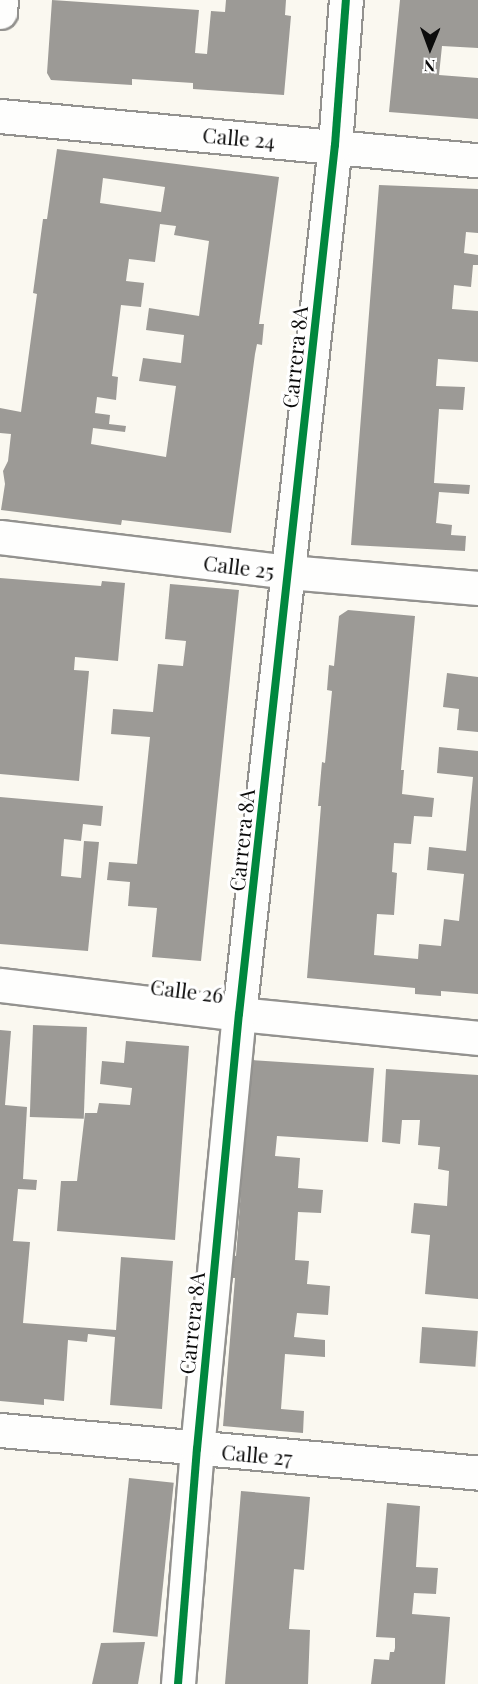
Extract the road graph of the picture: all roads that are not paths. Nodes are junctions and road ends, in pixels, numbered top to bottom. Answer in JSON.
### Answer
{"nodes":[{"id":1,"x":1,"y":0,"type":"edge"},
{"id":2,"x":346,"y":0,"type":"edge"},
{"id":3,"x":0,"y":12,"type":"edge"},
{"id":4,"x":0,"y":116,"type":"edge"},
{"id":5,"x":335,"y":145,"type":"junction"},
{"id":6,"x":478,"y":160,"type":"edge"},
{"id":7,"x":0,"y":537,"type":"edge"},
{"id":8,"x":288,"y":572,"type":"junction"},
{"id":9,"x":478,"y":588,"type":"edge"},
{"id":10,"x":0,"y":985,"type":"edge"},
{"id":11,"x":239,"y":1014,"type":"junction"},
{"id":12,"x":478,"y":1038,"type":"edge"},
{"id":13,"x":0,"y":1430,"type":"edge"},
{"id":14,"x":197,"y":1449,"type":"junction"},
{"id":15,"x":478,"y":1473,"type":"edge"},
{"id":16,"x":178,"y":1684,"type":"edge"}],
"edges":[{"from":1,"to":3,"type":"street"},
{"from":2,"to":5,"type":"street","name":"Carrera 8A"},
{"from":4,"to":5,"type":"street","name":"Calle 24"},
{"from":5,"to":6,"type":"street","name":"Calle 24"},
{"from":5,"to":8,"type":"street","name":"Carrera 8A"},
{"from":7,"to":8,"type":"street","name":"Calle 25"},
{"from":8,"to":9,"type":"street","name":"Calle 25"},
{"from":8,"to":11,"type":"street","name":"Carrera 8A"},
{"from":10,"to":11,"type":"street","name":"Calle 26"},
{"from":11,"to":12,"type":"street","name":"Calle 26"},
{"from":11,"to":14,"type":"street","name":"Carrera 8A"},
{"from":13,"to":14,"type":"street","name":"Calle 27"},
{"from":14,"to":15,"type":"street","name":"Calle 27"},
{"from":14,"to":16,"type":"street","name":"Carrera 8A"}]}
